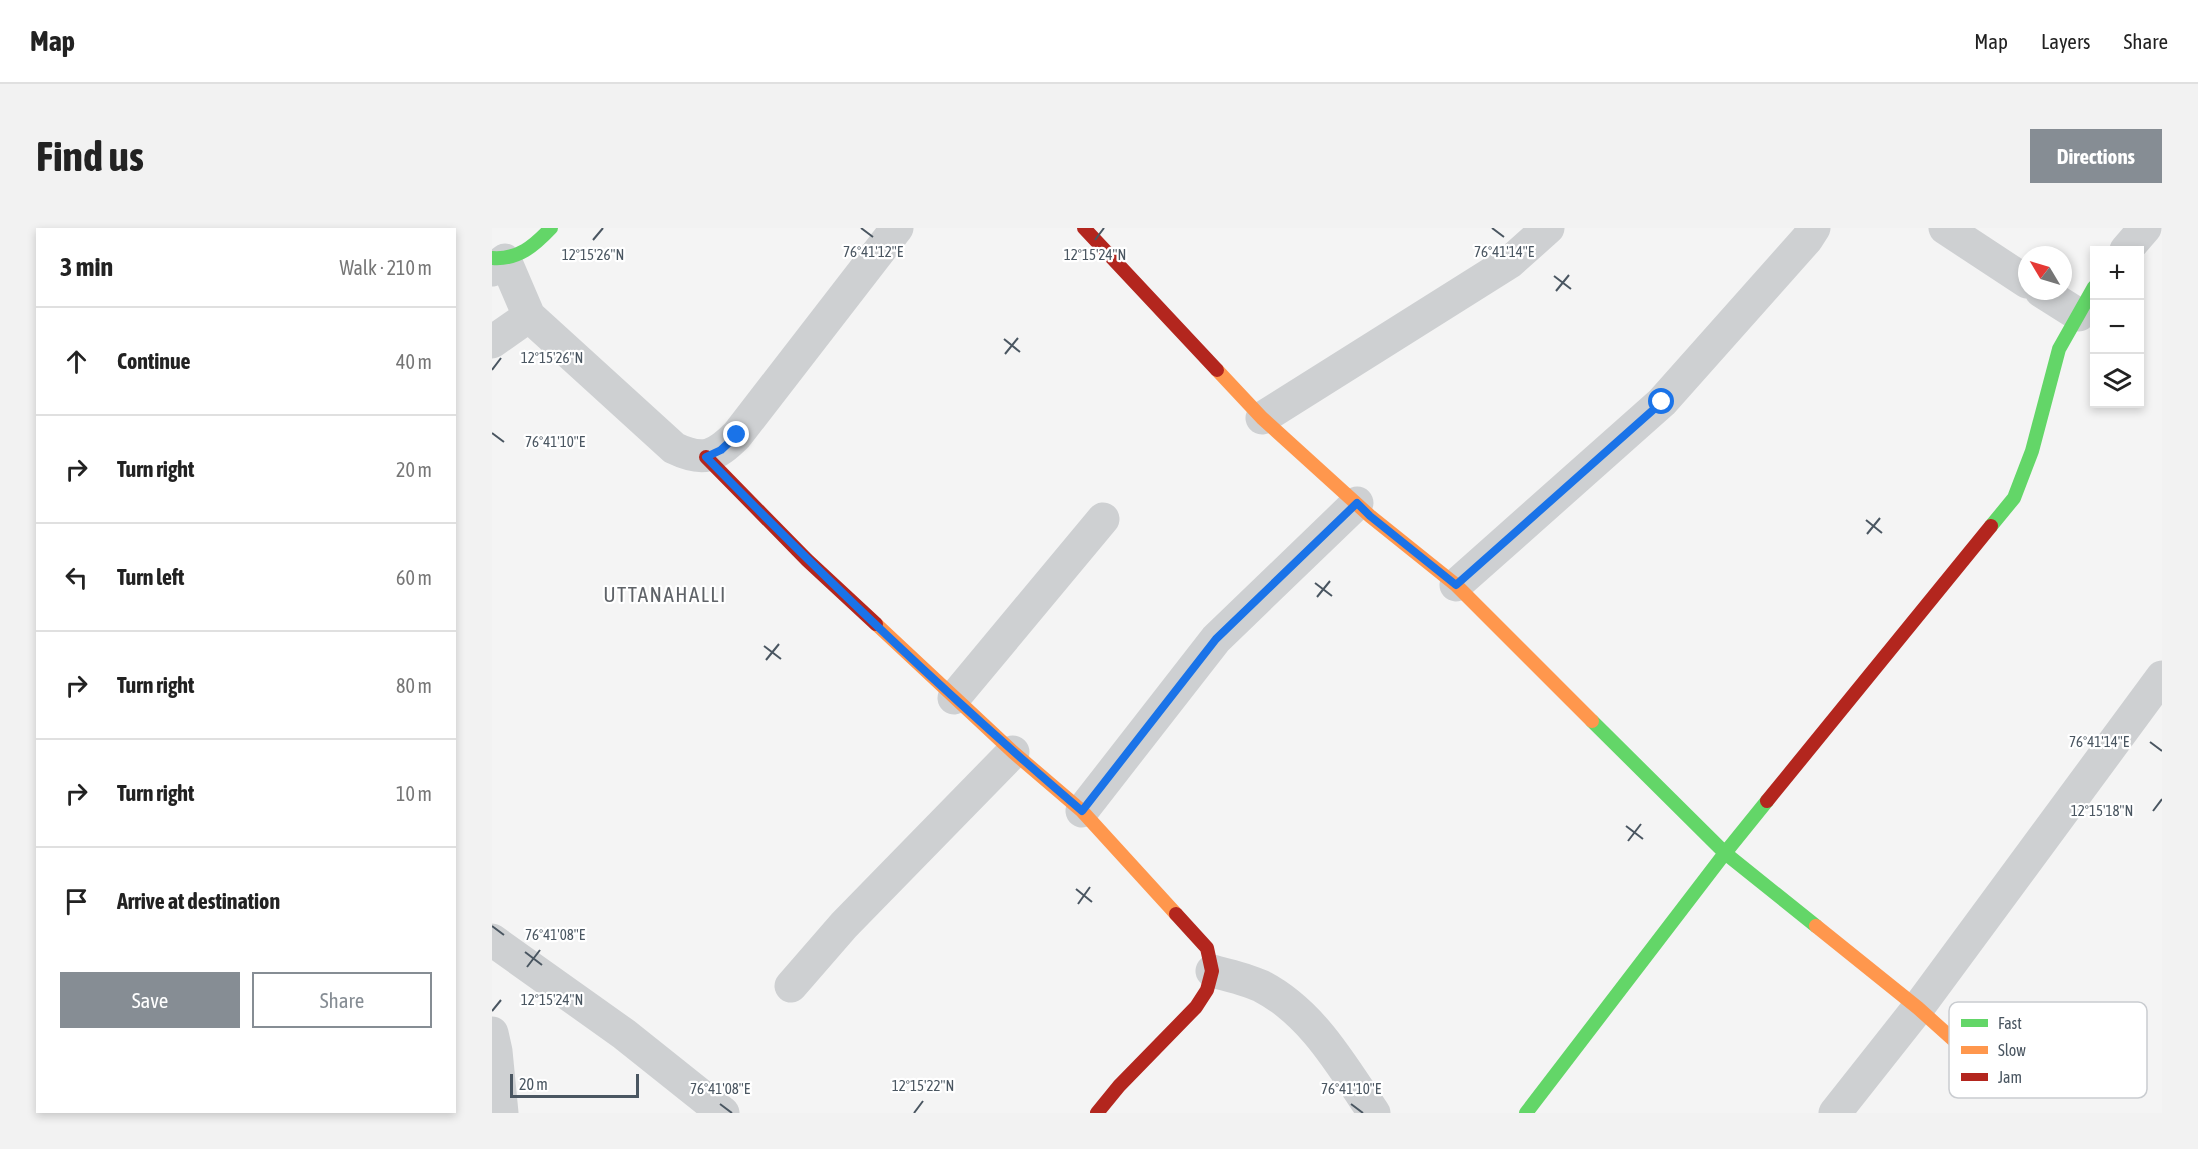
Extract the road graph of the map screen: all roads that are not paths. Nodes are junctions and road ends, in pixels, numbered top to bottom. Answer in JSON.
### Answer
{"nodes":[{"id":1,"x":551,"y":228,"type":"edge"},
{"id":2,"x":897,"y":228,"type":"edge"},
{"id":3,"x":1084,"y":228,"type":"edge"},
{"id":4,"x":1548,"y":228,"type":"edge"},
{"id":5,"x":1814,"y":228,"type":"edge"},
{"id":6,"x":1945,"y":228,"type":"edge"},
{"id":7,"x":2145,"y":228,"type":"edge"},
{"id":8,"x":2129,"y":246,"type":"edge"},
{"id":9,"x":496,"y":263,"type":"edge"},
{"id":10,"x":2018,"y":276,"type":"edge"},
{"id":11,"x":2090,"y":294,"type":"edge"},
{"id":12,"x":2056,"y":300,"type":"edge"},
{"id":13,"x":2079,"y":315,"type":"junction"},
{"id":14,"x":529,"y":316,"type":"junction"},
{"id":15,"x":492,"y":342,"type":"edge"},
{"id":16,"x":1262,"y":418,"type":"junction"},
{"id":17,"x":706,"y":457,"type":"junction"},
{"id":18,"x":1357,"y":503,"type":"junction"},
{"id":19,"x":1103,"y":519,"type":"dead end"},
{"id":20,"x":1456,"y":585,"type":"junction"},
{"id":21,"x":2162,"y":677,"type":"edge"},
{"id":22,"x":954,"y":698,"type":"junction"},
{"id":23,"x":1013,"y":752,"type":"junction"},
{"id":24,"x":1082,"y":811,"type":"junction"},
{"id":25,"x":1725,"y":853,"type":"junction"},
{"id":26,"x":492,"y":940,"type":"edge"},
{"id":27,"x":1212,"y":971,"type":"junction"},
{"id":28,"x":791,"y":986,"type":"dead end"},
{"id":29,"x":1918,"y":1008,"type":"junction"},
{"id":30,"x":492,"y":1033,"type":"edge"},
{"id":31,"x":1949,"y":1036,"type":"edge"},
{"id":32,"x":502,"y":1113,"type":"edge"},
{"id":33,"x":723,"y":1113,"type":"edge"},
{"id":34,"x":1097,"y":1113,"type":"edge"},
{"id":35,"x":1374,"y":1113,"type":"edge"},
{"id":36,"x":1526,"y":1113,"type":"edge"},
{"id":37,"x":1835,"y":1113,"type":"edge"}],
"edges":[{"from":1,"to":9,"type":"street"},
{"from":2,"to":17,"type":"street"},
{"from":3,"to":16,"type":"street"},
{"from":4,"to":16,"type":"street"},
{"from":5,"to":20,"type":"street"},
{"from":6,"to":10,"type":"street"},
{"from":7,"to":8,"type":"street"},
{"from":9,"to":14,"type":"street"},
{"from":11,"to":13,"type":"street"},
{"from":12,"to":13,"type":"street"},
{"from":13,"to":25,"type":"street"},
{"from":14,"to":15,"type":"street"},
{"from":14,"to":17,"type":"street"},
{"from":16,"to":18,"type":"street"},
{"from":17,"to":22,"type":"street"},
{"from":18,"to":20,"type":"street"},
{"from":18,"to":24,"type":"street"},
{"from":19,"to":22,"type":"street"},
{"from":20,"to":25,"type":"street"},
{"from":21,"to":29,"type":"street"},
{"from":22,"to":23,"type":"street"},
{"from":23,"to":24,"type":"street"},
{"from":23,"to":28,"type":"street"},
{"from":24,"to":27,"type":"street"},
{"from":25,"to":29,"type":"street"},
{"from":25,"to":36,"type":"street"},
{"from":26,"to":33,"type":"street"},
{"from":27,"to":34,"type":"street"},
{"from":27,"to":35,"type":"street"},
{"from":29,"to":31,"type":"street"},
{"from":29,"to":37,"type":"street"},
{"from":30,"to":32,"type":"street"}]}
